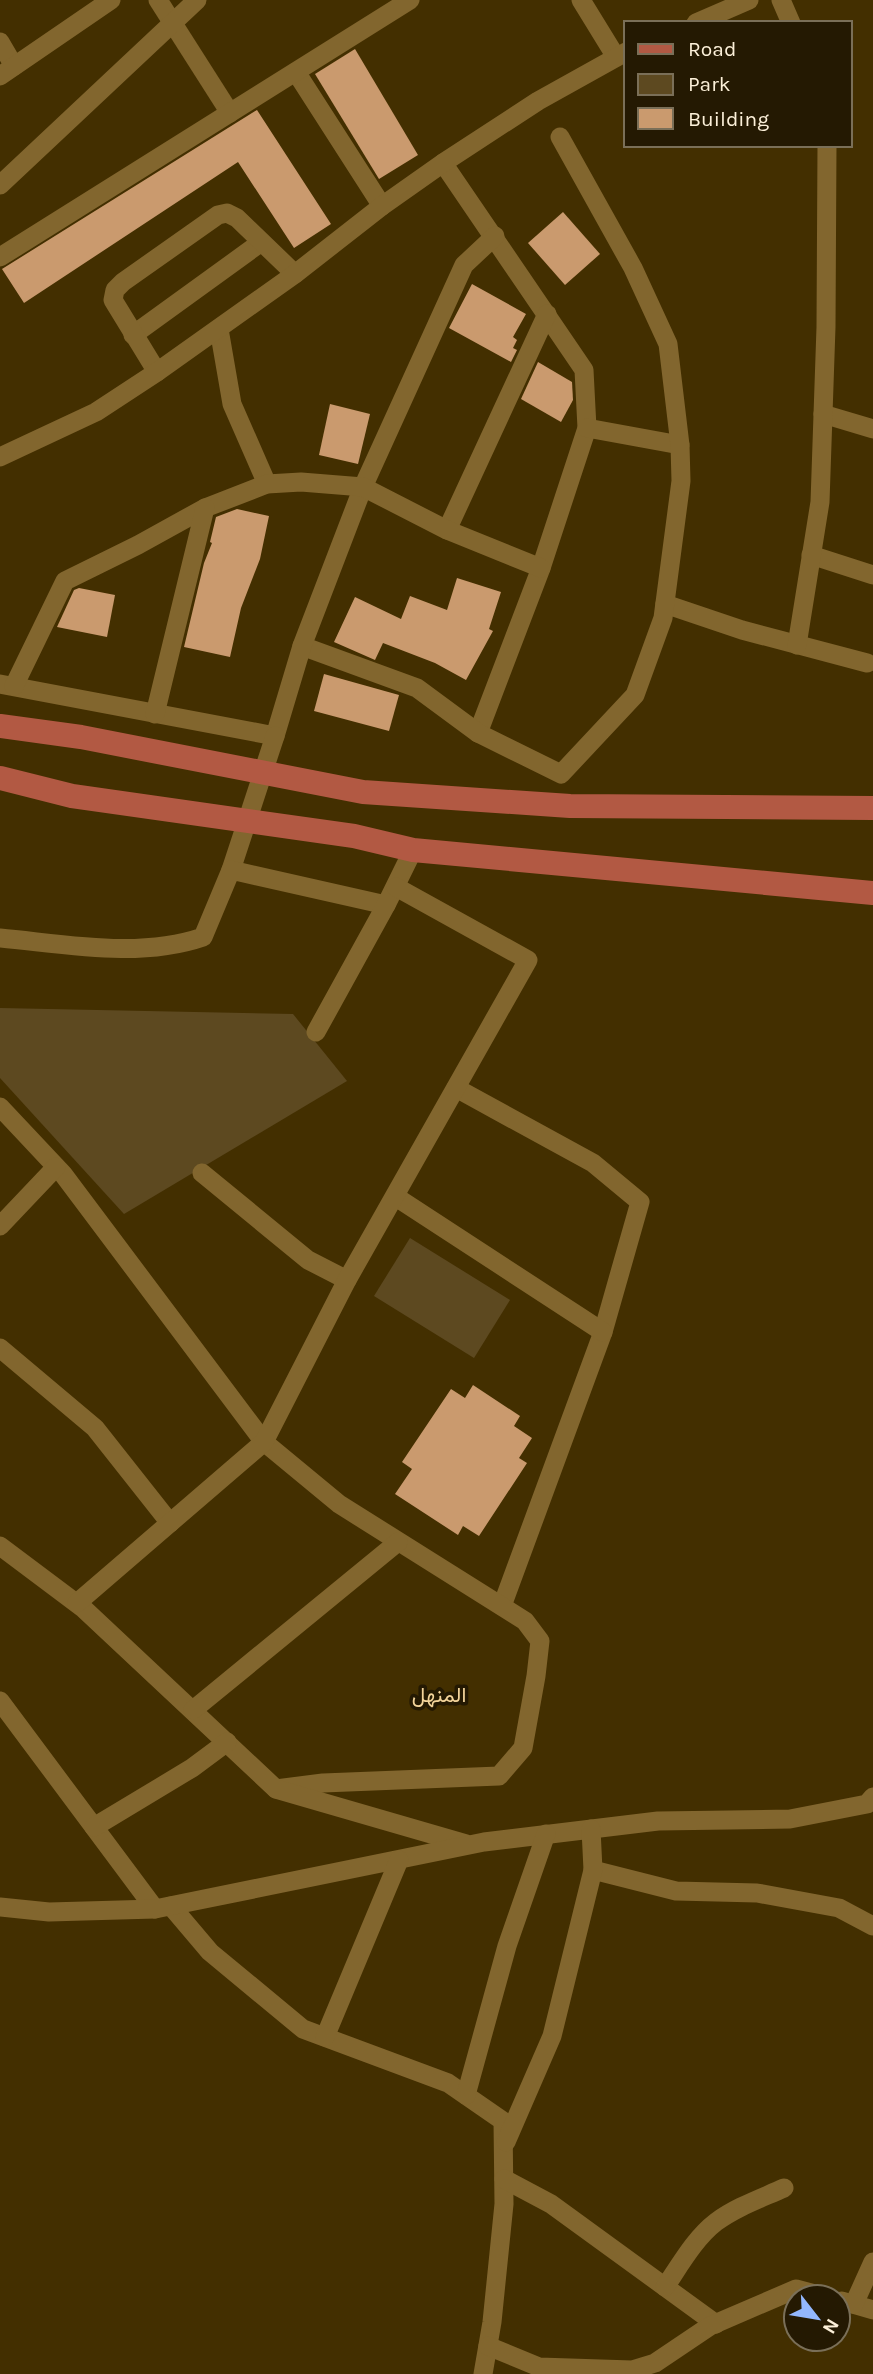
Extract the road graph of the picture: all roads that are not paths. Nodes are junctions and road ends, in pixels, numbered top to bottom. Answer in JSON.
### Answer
{"nodes":[{"id":1,"x":111,"y":0,"type":"edge"},
{"id":2,"x":158,"y":0,"type":"edge"},
{"id":3,"x":197,"y":0,"type":"edge"},
{"id":4,"x":410,"y":0,"type":"edge"},
{"id":5,"x":581,"y":0,"type":"edge"},
{"id":6,"x":749,"y":0,"type":"edge"},
{"id":7,"x":781,"y":0,"type":"edge"},
{"id":8,"x":701,"y":21,"type":"edge"},
{"id":9,"x":790,"y":21,"type":"edge"},
{"id":10,"x":0,"y":42,"type":"edge"},
{"id":11,"x":621,"y":55,"type":"edge"},
{"id":12,"x":7,"y":71,"type":"edge"},
{"id":13,"x":296,"y":72,"type":"junction"},
{"id":14,"x":230,"y":113,"type":"junction"},
{"id":15,"x":560,"y":137,"type":"dead end"},
{"id":16,"x":827,"y":147,"type":"edge"},
{"id":17,"x":443,"y":163,"type":"junction"},
{"id":18,"x":0,"y":185,"type":"edge"},
{"id":19,"x":382,"y":206,"type":"junction"},
{"id":20,"x":495,"y":236,"type":"junction"},
{"id":21,"x":260,"y":243,"type":"junction"},
{"id":22,"x":0,"y":257,"type":"edge"},
{"id":23,"x":295,"y":274,"type":"junction"},
{"id":24,"x":547,"y":314,"type":"junction"},
{"id":25,"x":219,"y":329,"type":"junction"},
{"id":26,"x":133,"y":335,"type":"junction"},
{"id":27,"x":157,"y":372,"type":"junction"},
{"id":28,"x":823,"y":414,"type":"junction"},
{"id":29,"x":587,"y":428,"type":"junction"},
{"id":30,"x":873,"y":429,"type":"edge"},
{"id":31,"x":680,"y":445,"type":"junction"},
{"id":32,"x":0,"y":457,"type":"edge"},
{"id":33,"x":267,"y":484,"type":"junction"},
{"id":34,"x":363,"y":487,"type":"junction"},
{"id":35,"x":205,"y":508,"type":"junction"},
{"id":36,"x":447,"y":530,"type":"junction"},
{"id":37,"x":811,"y":555,"type":"junction"},
{"id":38,"x":541,"y":568,"type":"junction"},
{"id":39,"x":873,"y":575,"type":"edge"},
{"id":40,"x":665,"y":604,"type":"junction"},
{"id":41,"x":797,"y":645,"type":"junction"},
{"id":42,"x":302,"y":646,"type":"junction"},
{"id":43,"x":867,"y":663,"type":"dead end"},
{"id":44,"x":7,"y":685,"type":"edge"},
{"id":45,"x":155,"y":714,"type":"junction"},
{"id":46,"x":0,"y":726,"type":"edge"},
{"id":47,"x":478,"y":733,"type":"junction"},
{"id":48,"x":275,"y":736,"type":"junction"},
{"id":49,"x":0,"y":778,"type":"edge"},
{"id":50,"x":872,"y":808,"type":"edge"},
{"id":51,"x":413,"y":850,"type":"junction"},
{"id":52,"x":231,"y":870,"type":"junction"},
{"id":53,"x":873,"y":883,"type":"edge"},
{"id":54,"x":396,"y":887,"type":"junction"},
{"id":55,"x":828,"y":890,"type":"junction"},
{"id":56,"x":873,"y":893,"type":"edge"},
{"id":57,"x":386,"y":905,"type":"junction"},
{"id":58,"x":0,"y":938,"type":"edge"},
{"id":59,"x":316,"y":1032,"type":"dead end"},
{"id":60,"x":456,"y":1088,"type":"junction"},
{"id":61,"x":0,"y":1107,"type":"edge"},
{"id":62,"x":56,"y":1167,"type":"junction"},
{"id":63,"x":202,"y":1172,"type":"dead end"},
{"id":64,"x":396,"y":1197,"type":"junction"},
{"id":65,"x":0,"y":1226,"type":"edge"},
{"id":66,"x":347,"y":1280,"type":"junction"},
{"id":67,"x":603,"y":1332,"type":"junction"},
{"id":68,"x":0,"y":1348,"type":"edge"},
{"id":69,"x":264,"y":1442,"type":"junction"},
{"id":70,"x":170,"y":1523,"type":"junction"},
{"id":71,"x":398,"y":1542,"type":"junction"},
{"id":72,"x":0,"y":1546,"type":"edge"},
{"id":73,"x":77,"y":1603,"type":"junction"},
{"id":74,"x":502,"y":1606,"type":"junction"},
{"id":75,"x":0,"y":1701,"type":"edge"},
{"id":76,"x":193,"y":1710,"type":"junction"},
{"id":77,"x":227,"y":1742,"type":"junction"},
{"id":78,"x":276,"y":1789,"type":"junction"},
{"id":79,"x":873,"y":1797,"type":"edge"},
{"id":80,"x":94,"y":1827,"type":"junction"},
{"id":81,"x":591,"y":1829,"type":"junction"},
{"id":82,"x":546,"y":1835,"type":"junction"},
{"id":83,"x":470,"y":1845,"type":"junction"},
{"id":84,"x":399,"y":1860,"type":"junction"},
{"id":85,"x":593,"y":1870,"type":"junction"},
{"id":86,"x":0,"y":1907,"type":"edge"},
{"id":87,"x":163,"y":1907,"type":"junction"},
{"id":88,"x":873,"y":1926,"type":"edge"},
{"id":89,"x":325,"y":2037,"type":"junction"},
{"id":90,"x":466,"y":2095,"type":"junction"},
{"id":91,"x":503,"y":2147,"type":"junction"},
{"id":92,"x":504,"y":2179,"type":"junction"},
{"id":93,"x":784,"y":2188,"type":"dead end"},
{"id":94,"x":873,"y":2262,"type":"edge"},
{"id":95,"x":665,"y":2287,"type":"junction"},
{"id":96,"x":852,"y":2293,"type":"edge"},
{"id":97,"x":782,"y":2295,"type":"edge"},
{"id":98,"x":852,"y":2304,"type":"edge"},
{"id":99,"x":873,"y":2310,"type":"edge"},
{"id":100,"x":716,"y":2324,"type":"junction"},
{"id":101,"x":488,"y":2346,"type":"junction"},
{"id":102,"x":646,"y":2365,"type":"junction"},
{"id":103,"x":483,"y":2374,"type":"edge"},
{"id":104,"x":672,"y":2374,"type":"edge"}],
"edges":[{"from":1,"to":12,"type":"street"},
{"from":2,"to":14,"type":"street"},
{"from":3,"to":18,"type":"street"},
{"from":4,"to":13,"type":"street"},
{"from":5,"to":11,"type":"street"},
{"from":6,"to":8,"type":"street"},
{"from":7,"to":9,"type":"street"},
{"from":10,"to":12,"type":"street"},
{"from":11,"to":17,"type":"street"},
{"from":13,"to":14,"type":"street"},
{"from":13,"to":19,"type":"street"},
{"from":14,"to":22,"type":"street"},
{"from":15,"to":31,"type":"street"},
{"from":16,"to":28,"type":"street"},
{"from":17,"to":19,"type":"street"},
{"from":17,"to":20,"type":"street"},
{"from":19,"to":23,"type":"street"},
{"from":20,"to":24,"type":"street"},
{"from":20,"to":34,"type":"street"},
{"from":21,"to":23,"type":"street"},
{"from":21,"to":26,"type":"street"},
{"from":21,"to":26,"type":"street"},
{"from":23,"to":25,"type":"street"},
{"from":24,"to":29,"type":"street"},
{"from":24,"to":36,"type":"street"},
{"from":25,"to":27,"type":"street"},
{"from":25,"to":33,"type":"street"},
{"from":26,"to":27,"type":"street"},
{"from":27,"to":32,"type":"street"},
{"from":28,"to":30,"type":"street"},
{"from":28,"to":37,"type":"street"},
{"from":29,"to":31,"type":"street"},
{"from":29,"to":38,"type":"street"},
{"from":31,"to":40,"type":"street"},
{"from":33,"to":34,"type":"street"},
{"from":33,"to":35,"type":"street"},
{"from":34,"to":36,"type":"street"},
{"from":34,"to":42,"type":"street"},
{"from":35,"to":44,"type":"street"},
{"from":35,"to":45,"type":"street"},
{"from":36,"to":38,"type":"street"},
{"from":37,"to":39,"type":"street"},
{"from":37,"to":41,"type":"street"},
{"from":38,"to":47,"type":"street"},
{"from":40,"to":41,"type":"street"},
{"from":40,"to":47,"type":"street"},
{"from":41,"to":43,"type":"street"},
{"from":42,"to":47,"type":"street"},
{"from":42,"to":48,"type":"street"},
{"from":44,"to":45,"type":"street"},
{"from":45,"to":48,"type":"street"},
{"from":46,"to":50,"type":"main road"},
{"from":48,"to":52,"type":"street"},
{"from":49,"to":51,"type":"main road"},
{"from":51,"to":54,"type":"street"},
{"from":51,"to":55,"type":"main road"},
{"from":52,"to":57,"type":"street"},
{"from":52,"to":58,"type":"street"},
{"from":53,"to":55,"type":"main road"},
{"from":54,"to":57,"type":"street"},
{"from":54,"to":60,"type":"street"},
{"from":55,"to":56,"type":"main road"},
{"from":57,"to":59,"type":"street"},
{"from":60,"to":64,"type":"street"},
{"from":60,"to":67,"type":"street"},
{"from":61,"to":62,"type":"street"},
{"from":62,"to":65,"type":"street"},
{"from":62,"to":69,"type":"street"},
{"from":63,"to":66,"type":"street"},
{"from":64,"to":66,"type":"street"},
{"from":64,"to":67,"type":"street"},
{"from":66,"to":69,"type":"street"},
{"from":67,"to":74,"type":"street"},
{"from":68,"to":70,"type":"street"},
{"from":69,"to":70,"type":"street"},
{"from":69,"to":71,"type":"street"},
{"from":70,"to":73,"type":"street"},
{"from":71,"to":74,"type":"street"},
{"from":71,"to":76,"type":"street"},
{"from":72,"to":73,"type":"street"},
{"from":73,"to":76,"type":"street"},
{"from":74,"to":78,"type":"street"},
{"from":75,"to":80,"type":"street"},
{"from":76,"to":77,"type":"street"},
{"from":77,"to":78,"type":"street"},
{"from":77,"to":80,"type":"street"},
{"from":78,"to":83,"type":"street"},
{"from":79,"to":81,"type":"street"},
{"from":80,"to":87,"type":"street"},
{"from":81,"to":82,"type":"street"},
{"from":81,"to":85,"type":"street"},
{"from":82,"to":83,"type":"street"},
{"from":82,"to":90,"type":"street"},
{"from":83,"to":84,"type":"street"},
{"from":84,"to":87,"type":"street"},
{"from":84,"to":89,"type":"street"},
{"from":85,"to":88,"type":"street"},
{"from":85,"to":91,"type":"street"},
{"from":86,"to":87,"type":"street"},
{"from":87,"to":89,"type":"street"},
{"from":89,"to":90,"type":"street"},
{"from":90,"to":91,"type":"street"},
{"from":91,"to":92,"type":"street"},
{"from":92,"to":95,"type":"street"},
{"from":92,"to":101,"type":"street"},
{"from":93,"to":95,"type":"street"},
{"from":94,"to":96,"type":"street"},
{"from":95,"to":100,"type":"street"},
{"from":97,"to":100,"type":"street"},
{"from":98,"to":99,"type":"street"},
{"from":100,"to":102,"type":"street"},
{"from":101,"to":102,"type":"street"},
{"from":101,"to":103,"type":"street"},
{"from":102,"to":104,"type":"street"}]}
